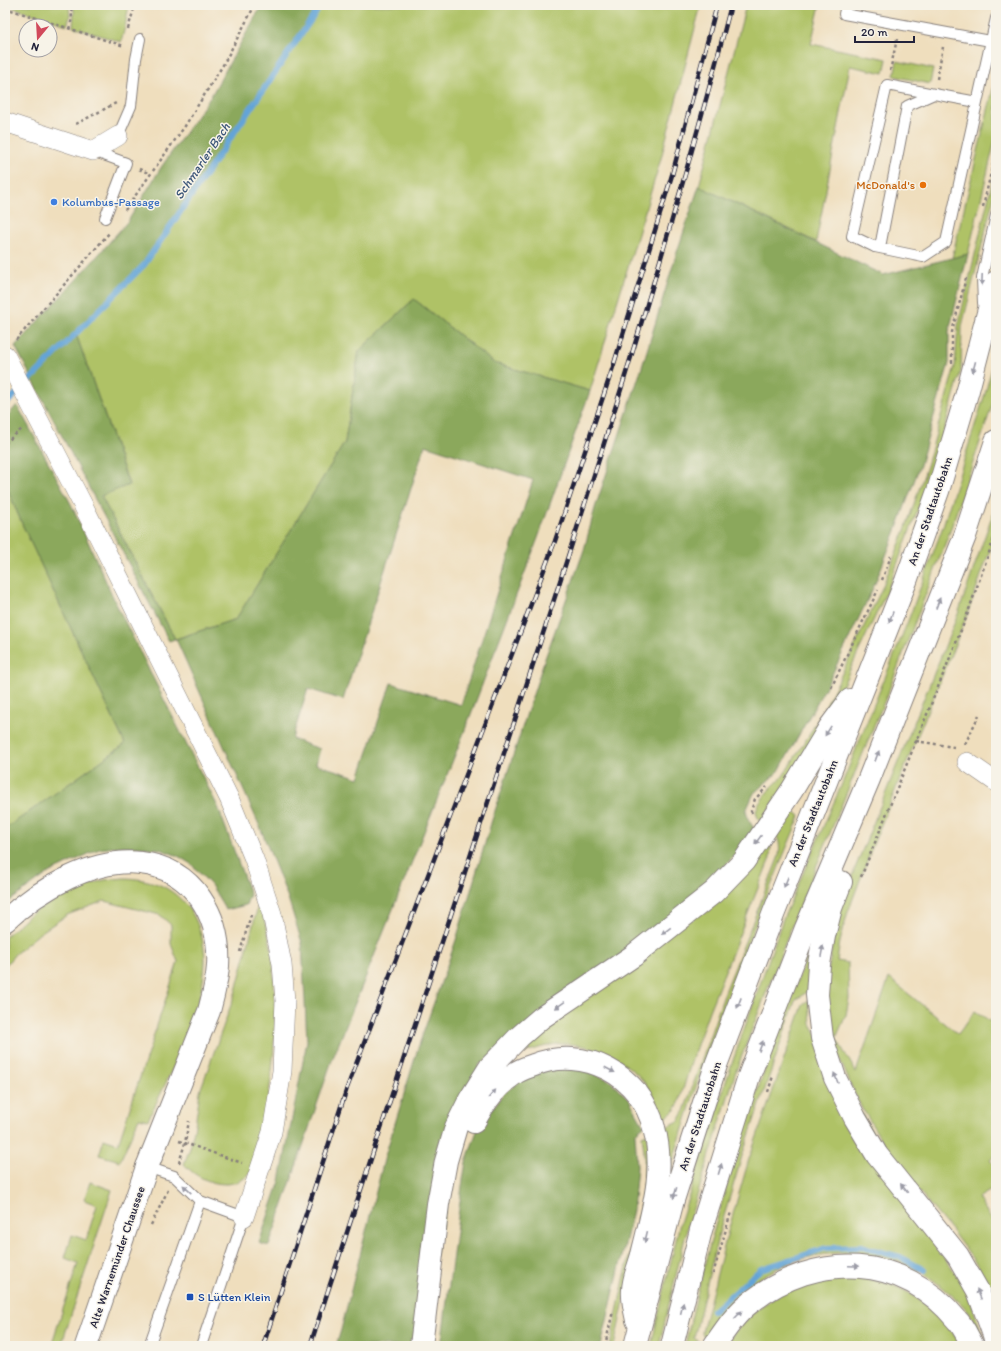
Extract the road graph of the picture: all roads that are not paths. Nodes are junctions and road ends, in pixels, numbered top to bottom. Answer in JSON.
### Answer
{"nodes":[{"id":1,"x":846,"y":5,"type":"edge"},
{"id":2,"x":996,"y":18,"type":"edge"},
{"id":3,"x":140,"y":39,"type":"dead end"},
{"id":4,"x":993,"y":41,"type":"edge"},
{"id":5,"x":934,"y":94,"type":"junction"},
{"id":6,"x":977,"y":102,"type":"junction"},
{"id":7,"x":5,"y":122,"type":"edge"},
{"id":8,"x":118,"y":136,"type":"joint"},
{"id":9,"x":93,"y":151,"type":"junction"},
{"id":10,"x":996,"y":215,"type":"edge"},
{"id":11,"x":105,"y":218,"type":"dead end"},
{"id":12,"x":875,"y":247,"type":"junction"},
{"id":13,"x":996,"y":282,"type":"edge"},
{"id":14,"x":984,"y":330,"type":"junction"},
{"id":15,"x":9,"y":351,"type":"edge"},
{"id":16,"x":996,"y":441,"type":"edge"},
{"id":17,"x":868,"y":677,"type":"junction"},
{"id":18,"x":965,"y":756,"type":"road end"},
{"id":19,"x":869,"y":779,"type":"junction"},
{"id":20,"x":996,"y":782,"type":"edge"},
{"id":21,"x":5,"y":921,"type":"edge"},
{"id":22,"x":147,"y":1167,"type":"junction"},
{"id":23,"x":200,"y":1202,"type":"junction"},
{"id":24,"x":244,"y":1217,"type":"junction"},
{"id":25,"x":636,"y":1338,"type":"edge"},
{"id":26,"x":996,"y":1344,"type":"edge"},
{"id":27,"x":86,"y":1346,"type":"edge"},
{"id":28,"x":149,"y":1346,"type":"edge"},
{"id":29,"x":201,"y":1346,"type":"edge"},
{"id":30,"x":421,"y":1346,"type":"edge"},
{"id":31,"x":433,"y":1346,"type":"edge"},
{"id":32,"x":672,"y":1346,"type":"edge"},
{"id":33,"x":714,"y":1346,"type":"edge"},
{"id":34,"x":973,"y":1346,"type":"edge"}],
"edges":[{"from":1,"to":4,"type":"lane"},
{"from":2,"to":4,"type":"lane"},
{"from":3,"to":8,"type":"lane"},
{"from":4,"to":6,"type":"lane"},
{"from":5,"to":6,"type":"lane"},
{"from":5,"to":12,"type":"lane"},
{"from":5,"to":12,"type":"lane"},
{"from":6,"to":12,"type":"lane"},
{"from":7,"to":9,"type":"street"},
{"from":8,"to":9,"type":"street"},
{"from":9,"to":11,"type":"lane"},
{"from":10,"to":14,"type":"lane","one_way":true},
{"from":13,"to":14,"type":"main road","name":"An der Stadtautobahn"},
{"from":14,"to":17,"type":"main road","name":"An der Stadtautobahn","one_way":true},
{"from":15,"to":24,"type":"street"},
{"from":19,"to":16,"type":"main road","one_way":true},
{"from":17,"to":25,"type":"main road","name":"An der Stadtautobahn","one_way":true},
{"from":17,"to":30,"type":"main road","one_way":true},
{"from":18,"to":20,"type":"street"},
{"from":26,"to":19,"type":"main road","one_way":true},
{"from":32,"to":19,"type":"main road","one_way":true},
{"from":21,"to":22,"type":"main road","name":"Alte Warnemünder Chaussee"},
{"from":23,"to":22,"type":"lane","one_way":true},
{"from":22,"to":27,"type":"main road","name":"Alte Warnemünder Chaussee"},
{"from":23,"to":24,"type":"lane"},
{"from":23,"to":28,"type":"lane"},
{"from":24,"to":29,"type":"lane"},
{"from":31,"to":25,"type":"main road","one_way":true},
{"from":33,"to":34,"type":"main road","one_way":true}]}
